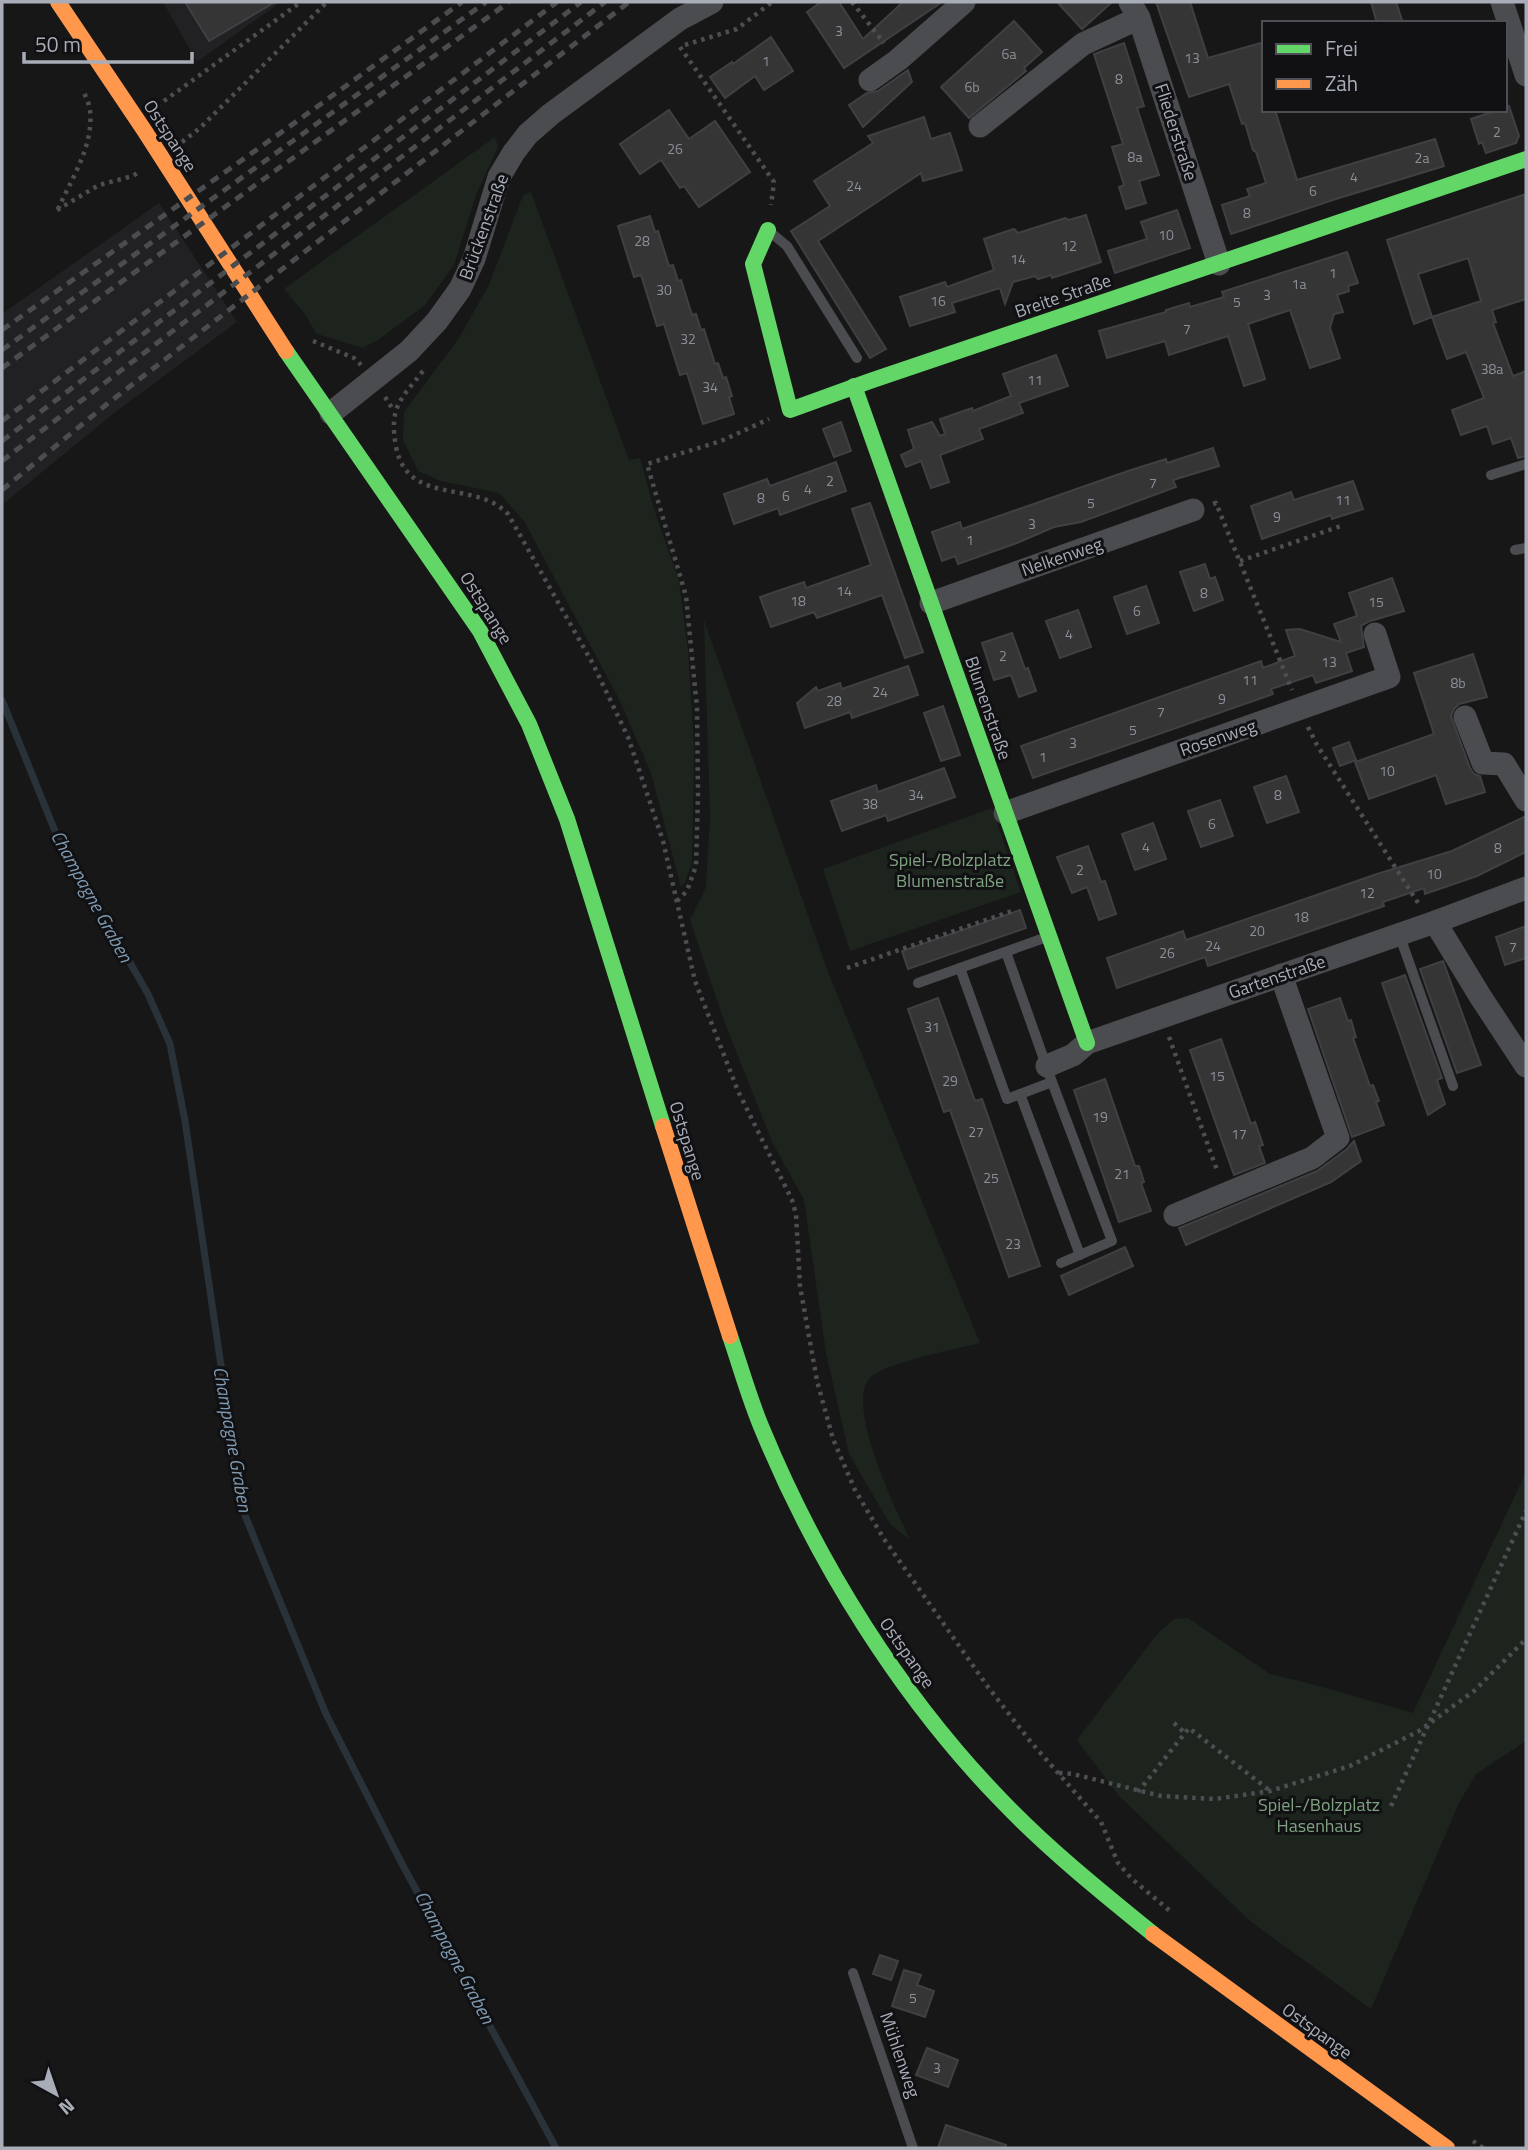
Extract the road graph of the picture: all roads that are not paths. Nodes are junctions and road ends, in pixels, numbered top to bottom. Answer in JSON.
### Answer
{"nodes":[{"id":1,"x":58,"y":2,"type":"edge"},
{"id":2,"x":712,"y":2,"type":"edge"},
{"id":3,"x":964,"y":2,"type":"edge"},
{"id":4,"x":1502,"y":2,"type":"edge"},
{"id":5,"x":1135,"y":10,"type":"edge"},
{"id":6,"x":1526,"y":75,"type":"edge"},
{"id":7,"x":870,"y":80,"type":"dead end"},
{"id":8,"x":981,"y":126,"type":"dead end"},
{"id":9,"x":1526,"y":159,"type":"edge"},
{"id":10,"x":768,"y":230,"type":"joint"},
{"id":11,"x":1219,"y":264,"type":"junction"},
{"id":12,"x":857,"y":358,"type":"dead end"},
{"id":13,"x":854,"y":386,"type":"junction"},
{"id":14,"x":331,"y":413,"type":"junction"},
{"id":15,"x":1526,"y":464,"type":"edge"},
{"id":16,"x":1491,"y":475,"type":"dead end"},
{"id":17,"x":1194,"y":510,"type":"dead end"},
{"id":18,"x":931,"y":603,"type":"junction"},
{"id":19,"x":1375,"y":634,"type":"dead end"},
{"id":20,"x":1465,"y":717,"type":"dead end"},
{"id":21,"x":1526,"y":800,"type":"edge"},
{"id":22,"x":1005,"y":813,"type":"junction"},
{"id":23,"x":1526,"y":888,"type":"edge"},
{"id":24,"x":1435,"y":922,"type":"junction"},
{"id":25,"x":1399,"y":934,"type":"junction"},
{"id":26,"x":1048,"y":937,"type":"junction"},
{"id":27,"x":1006,"y":952,"type":"junction"},
{"id":28,"x":960,"y":968,"type":"junction"},
{"id":29,"x":1281,"y":975,"type":"junction"},
{"id":30,"x":918,"y":983,"type":"dead end"},
{"id":31,"x":1087,"y":1043,"type":"junction"},
{"id":32,"x":1526,"y":1066,"type":"edge"},
{"id":33,"x":1049,"y":1074,"type":"junction"},
{"id":34,"x":1452,"y":1086,"type":"dead end"},
{"id":35,"x":1020,"y":1094,"type":"junction"},
{"id":36,"x":1175,"y":1215,"type":"dead end"},
{"id":37,"x":1080,"y":1255,"type":"junction"},
{"id":38,"x":1061,"y":1264,"type":"dead end"},
{"id":39,"x":853,"y":1973,"type":"dead end"},
{"id":40,"x":913,"y":2148,"type":"edge"},
{"id":41,"x":1447,"y":2148,"type":"edge"}],
"edges":[{"from":1,"to":14,"type":"main road","name":"Ostspange"},
{"from":2,"to":14,"type":"street","name":"Brückenstraße"},
{"from":3,"to":7,"type":"street"},
{"from":4,"to":6,"type":"street"},
{"from":5,"to":8,"type":"street"},
{"from":5,"to":11,"type":"street","name":"Fliederstraße"},
{"from":9,"to":11,"type":"main road","name":"Breite Straße"},
{"from":10,"to":12,"type":"lane"},
{"from":10,"to":13,"type":"main road","name":"Breite Straße"},
{"from":11,"to":13,"type":"main road","name":"Breite Straße"},
{"from":13,"to":18,"type":"main road","name":"Blumenstraße"},
{"from":14,"to":41,"type":"main road","name":"Ostspange"},
{"from":15,"to":16,"type":"lane"},
{"from":17,"to":18,"type":"street","name":"Nelkenweg"},
{"from":18,"to":22,"type":"main road","name":"Blumenstraße"},
{"from":19,"to":22,"type":"street","name":"Rosenweg"},
{"from":20,"to":21,"type":"street"},
{"from":22,"to":26,"type":"main road","name":"Blumenstraße"},
{"from":23,"to":24,"type":"street","name":"Gartenstraße"},
{"from":24,"to":25,"type":"street","name":"Gartenstraße"},
{"from":24,"to":32,"type":"street"},
{"from":25,"to":29,"type":"street","name":"Gartenstraße"},
{"from":25,"to":34,"type":"lane"},
{"from":26,"to":27,"type":"lane"},
{"from":26,"to":31,"type":"main road","name":"Blumenstraße"},
{"from":27,"to":28,"type":"lane"},
{"from":27,"to":33,"type":"lane"},
{"from":28,"to":30,"type":"lane"},
{"from":28,"to":35,"type":"lane","name":"Gartenstraße"},
{"from":29,"to":31,"type":"street","name":"Gartenstraße"},
{"from":29,"to":36,"type":"street"},
{"from":31,"to":33,"type":"street","name":"Gartenstraße"},
{"from":33,"to":35,"type":"lane","name":"Gartenstraße"},
{"from":33,"to":37,"type":"lane"},
{"from":35,"to":37,"type":"lane"},
{"from":37,"to":38,"type":"lane"},
{"from":39,"to":40,"type":"lane","name":"Mühlenweg"}]}
